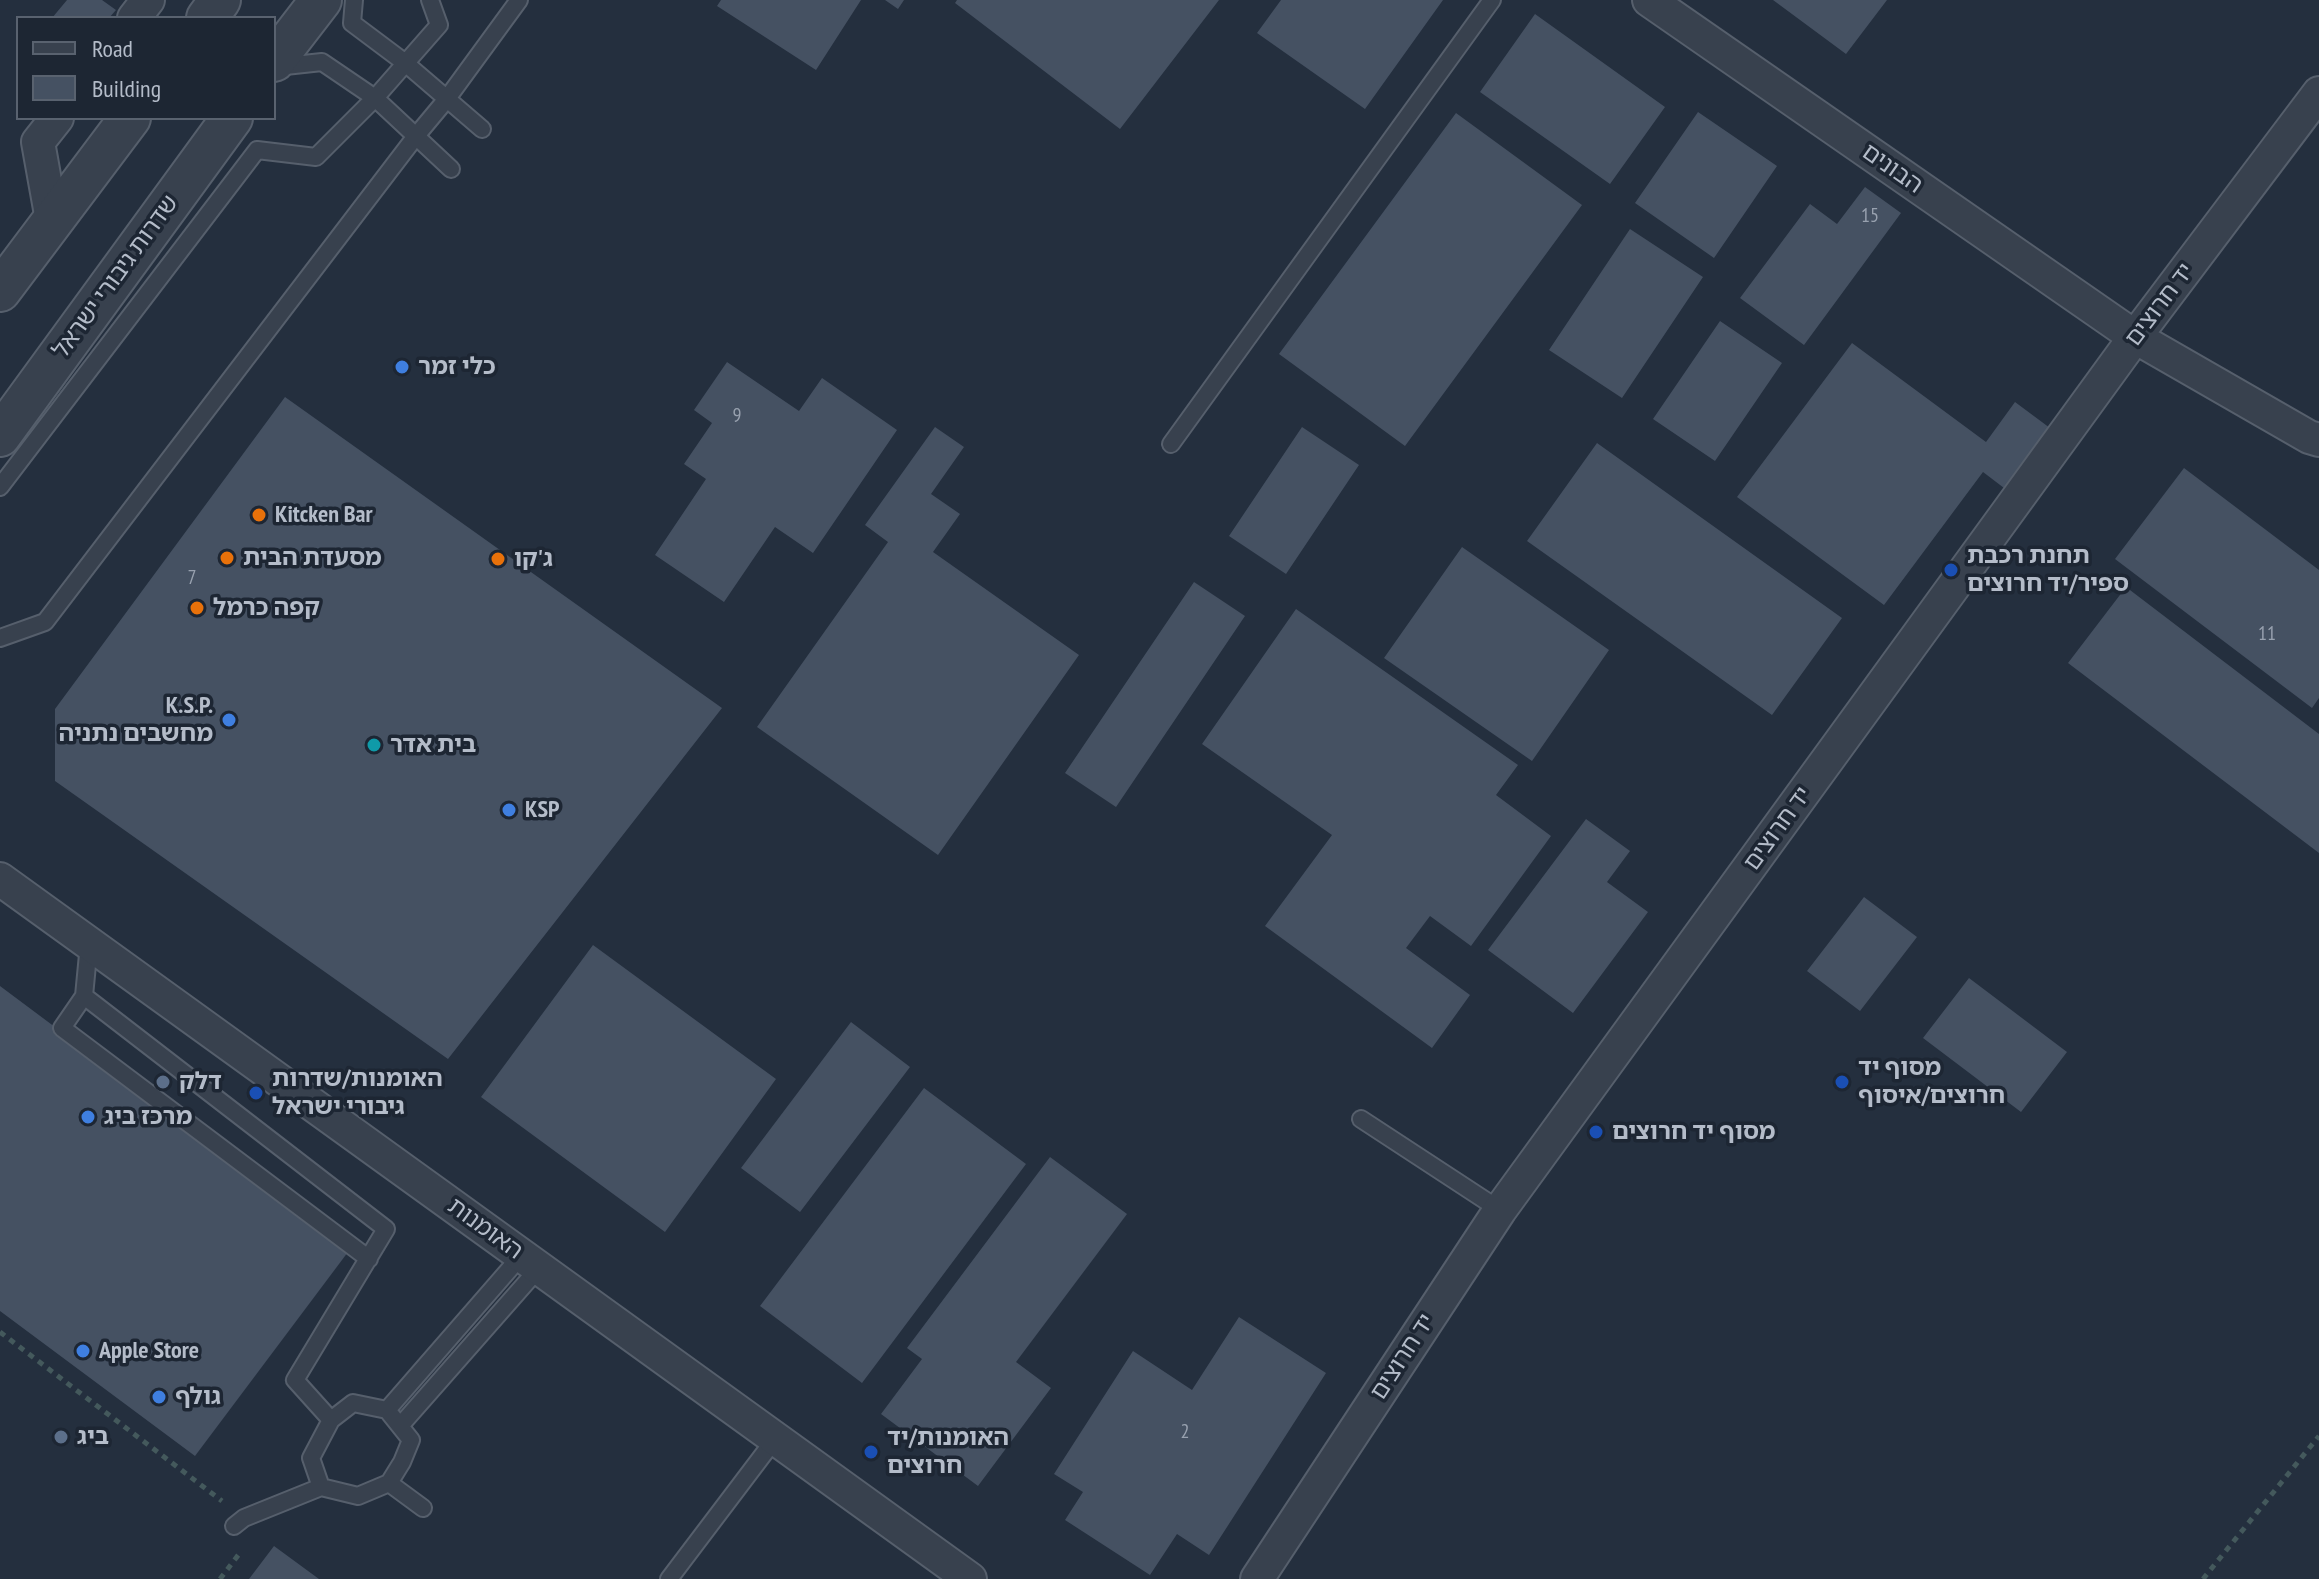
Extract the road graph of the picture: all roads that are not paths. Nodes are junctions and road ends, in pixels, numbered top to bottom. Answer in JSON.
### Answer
{"nodes":[{"id":1,"x":148,"y":0,"type":"edge"},
{"id":2,"x":321,"y":0,"type":"edge"},
{"id":3,"x":354,"y":0,"type":"edge"},
{"id":4,"x":430,"y":0,"type":"edge"},
{"id":5,"x":519,"y":0,"type":"edge"},
{"id":6,"x":1492,"y":0,"type":"edge"},
{"id":7,"x":1649,"y":0,"type":"edge"},
{"id":8,"x":136,"y":16,"type":"edge"},
{"id":9,"x":276,"y":61,"type":"edge"},
{"id":10,"x":404,"y":62,"type":"junction"},
{"id":11,"x":276,"y":64,"type":"edge"},
{"id":12,"x":2319,"y":93,"type":"edge"},
{"id":13,"x":375,"y":98,"type":"junction"},
{"id":14,"x":446,"y":100,"type":"junction"},
{"id":15,"x":55,"y":120,"type":"edge"},
{"id":16,"x":128,"y":120,"type":"edge"},
{"id":17,"x":231,"y":120,"type":"edge"},
{"id":18,"x":482,"y":129,"type":"dead end"},
{"id":19,"x":416,"y":136,"type":"junction"},
{"id":20,"x":451,"y":169,"type":"dead end"},
{"id":21,"x":52,"y":220,"type":"junction"},
{"id":22,"x":0,"y":291,"type":"edge"},
{"id":23,"x":2135,"y":337,"type":"junction"},
{"id":24,"x":0,"y":436,"type":"edge"},
{"id":25,"x":2319,"y":440,"type":"edge"},
{"id":26,"x":1171,"y":444,"type":"dead end"},
{"id":27,"x":0,"y":487,"type":"edge"},
{"id":28,"x":0,"y":638,"type":"edge"},
{"id":29,"x":0,"y":879,"type":"edge"},
{"id":30,"x":89,"y":944,"type":"junction"},
{"id":31,"x":84,"y":996,"type":"junction"},
{"id":32,"x":1361,"y":1119,"type":"dead end"},
{"id":33,"x":1500,"y":1210,"type":"junction"},
{"id":34,"x":369,"y":1259,"type":"junction"},
{"id":35,"x":530,"y":1262,"type":"junction"},
{"id":36,"x":387,"y":1410,"type":"junction"},
{"id":37,"x":331,"y":1420,"type":"junction"},
{"id":38,"x":400,"y":1426,"type":"junction"},
{"id":39,"x":775,"y":1439,"type":"junction"},
{"id":40,"x":389,"y":1483,"type":"junction"},
{"id":41,"x":321,"y":1487,"type":"junction"},
{"id":42,"x":423,"y":1508,"type":"dead end"},
{"id":43,"x":239,"y":1522,"type":"road end"},
{"id":44,"x":669,"y":1579,"type":"edge"},
{"id":45,"x":970,"y":1579,"type":"edge"},
{"id":46,"x":1257,"y":1579,"type":"edge"}],
"edges":[{"from":1,"to":8,"type":"street"},
{"from":2,"to":9,"type":"street"},
{"from":3,"to":10,"type":"lane"},
{"from":4,"to":10,"type":"lane"},
{"from":5,"to":14,"type":"lane"},
{"from":6,"to":26,"type":"lane"},
{"from":7,"to":23,"type":"street","name":"הבונים"},
{"from":10,"to":13,"type":"lane"},
{"from":10,"to":14,"type":"lane"},
{"from":11,"to":13,"type":"lane"},
{"from":12,"to":23,"type":"street","name":"יד חרוצים"},
{"from":13,"to":19,"type":"lane"},
{"from":13,"to":27,"type":"lane"},
{"from":14,"to":18,"type":"lane"},
{"from":14,"to":19,"type":"lane"},
{"from":15,"to":21,"type":"street"},
{"from":16,"to":21,"type":"street"},
{"from":17,"to":24,"type":"street","name":"שדרות גיבורי ישראל"},
{"from":19,"to":20,"type":"lane"},
{"from":19,"to":28,"type":"lane"},
{"from":21,"to":22,"type":"street"},
{"from":23,"to":25,"type":"street","name":"הבונים"},
{"from":23,"to":33,"type":"street","name":"יד חרוצים"},
{"from":29,"to":30,"type":"street","name":"האומנות"},
{"from":30,"to":31,"type":"lane"},
{"from":30,"to":35,"type":"street","name":"האומנות"},
{"from":31,"to":34,"type":"lane"},
{"from":31,"to":34,"type":"lane"},
{"from":32,"to":33,"type":"lane"},
{"from":33,"to":46,"type":"street","name":"יד חרוצים"},
{"from":34,"to":37,"type":"lane"},
{"from":35,"to":36,"type":"lane"},
{"from":35,"to":38,"type":"lane"},
{"from":35,"to":39,"type":"street","name":"האומנות"},
{"from":36,"to":37,"type":"lane"},
{"from":36,"to":38,"type":"lane"},
{"from":37,"to":41,"type":"lane"},
{"from":38,"to":40,"type":"lane"},
{"from":39,"to":44,"type":"lane"},
{"from":39,"to":45,"type":"street","name":"האומנות"},
{"from":40,"to":41,"type":"lane"},
{"from":40,"to":42,"type":"lane"},
{"from":41,"to":43,"type":"lane"}]}
